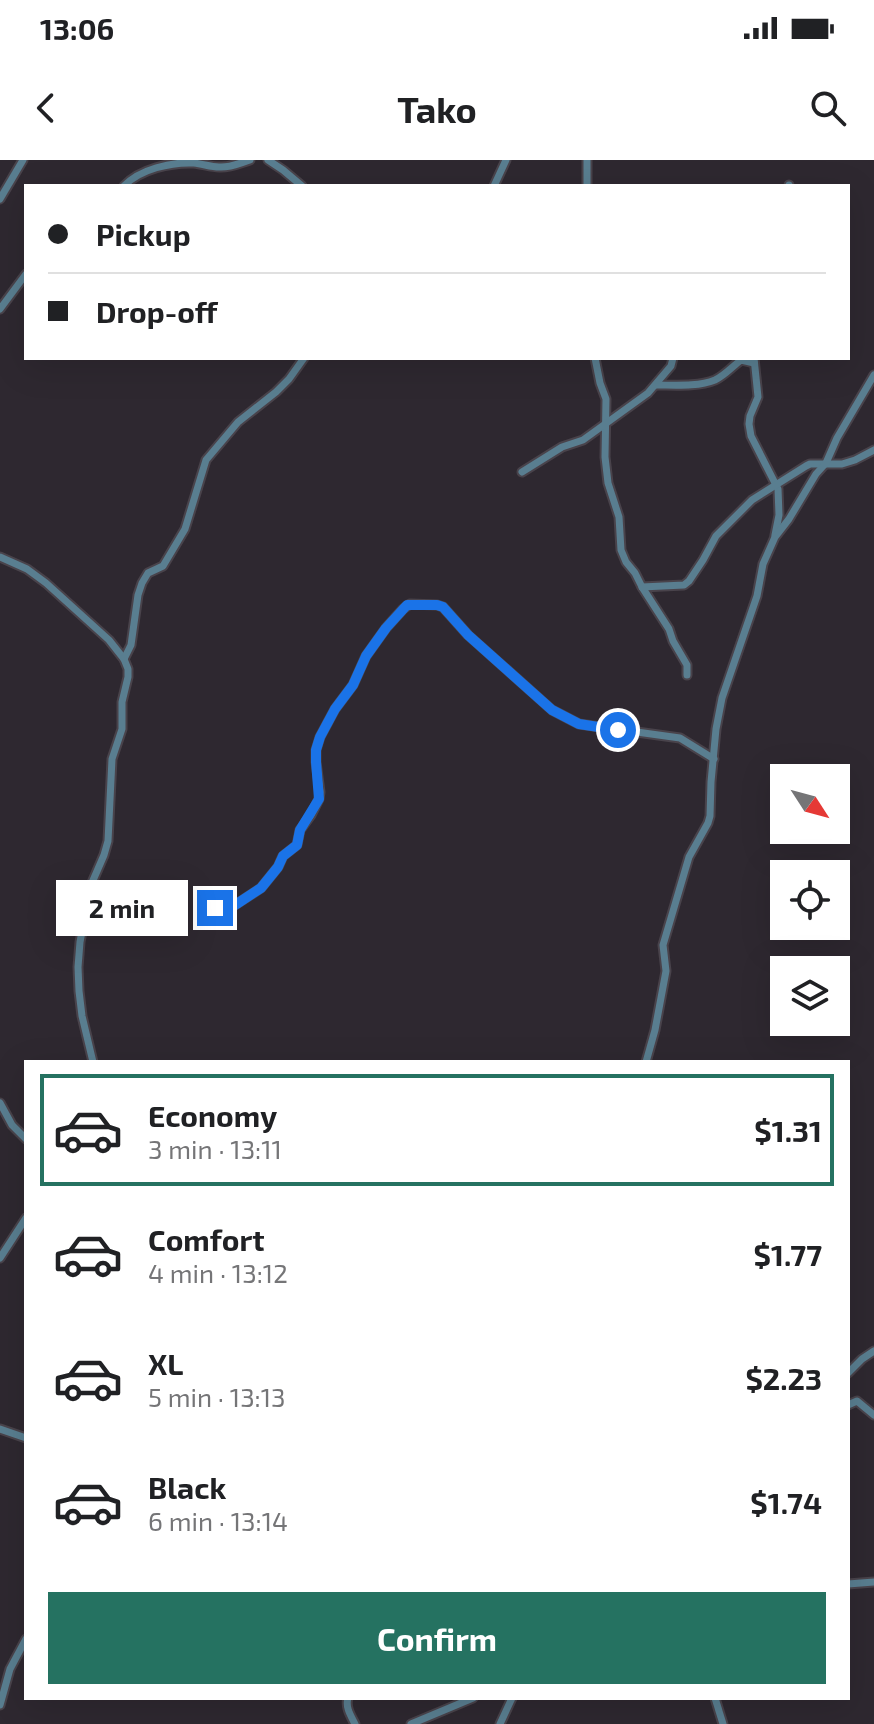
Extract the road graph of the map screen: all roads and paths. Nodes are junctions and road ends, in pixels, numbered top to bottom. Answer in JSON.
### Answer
{"nodes":[{"id":1,"x":23,"y":160,"type":"edge"},
{"id":2,"x":250,"y":160,"type":"edge"},
{"id":3,"x":268,"y":160,"type":"edge"},
{"id":4,"x":506,"y":160,"type":"edge"},
{"id":5,"x":587,"y":160,"type":"edge"},
{"id":6,"x":126,"y":184,"type":"edge"},
{"id":7,"x":300,"y":184,"type":"edge"},
{"id":8,"x":495,"y":184,"type":"edge"},
{"id":9,"x":587,"y":184,"type":"edge"},
{"id":10,"x":0,"y":198,"type":"edge"},
{"id":11,"x":24,"y":277,"type":"edge"},
{"id":12,"x":0,"y":309,"type":"edge"},
{"id":13,"x":303,"y":360,"type":"edge"},
{"id":14,"x":595,"y":360,"type":"edge"},
{"id":15,"x":672,"y":360,"type":"edge"},
{"id":16,"x":754,"y":361,"type":"edge"},
{"id":17,"x":874,"y":375,"type":"edge"},
{"id":18,"x":656,"y":385,"type":"junction"},
{"id":19,"x":607,"y":424,"type":"junction"},
{"id":20,"x":874,"y":450,"type":"edge"},
{"id":21,"x":826,"y":463,"type":"junction"},
{"id":22,"x":522,"y":472,"type":"dead end"},
{"id":23,"x":776,"y":484,"type":"junction"},
{"id":24,"x":775,"y":537,"type":"junction"},
{"id":25,"x":0,"y":557,"type":"edge"},
{"id":26,"x":642,"y":587,"type":"junction"},
{"id":27,"x":124,"y":659,"type":"junction"},
{"id":28,"x":687,"y":675,"type":"dead end"},
{"id":29,"x":714,"y":759,"type":"junction"},
{"id":30,"x":215,"y":908,"type":"dead end"},
{"id":31,"x":93,"y":1060,"type":"edge"},
{"id":32,"x":647,"y":1060,"type":"edge"},
{"id":33,"x":0,"y":1103,"type":"edge"},
{"id":34,"x":24,"y":1137,"type":"edge"},
{"id":35,"x":24,"y":1221,"type":"edge"},
{"id":36,"x":0,"y":1258,"type":"edge"},
{"id":37,"x":874,"y":1351,"type":"edge"},
{"id":38,"x":850,"y":1371,"type":"edge"},
{"id":39,"x":850,"y":1404,"type":"edge"},
{"id":40,"x":874,"y":1415,"type":"edge"},
{"id":41,"x":0,"y":1429,"type":"edge"},
{"id":42,"x":24,"y":1437,"type":"edge"},
{"id":43,"x":874,"y":1582,"type":"edge"},
{"id":44,"x":850,"y":1584,"type":"edge"},
{"id":45,"x":24,"y":1643,"type":"edge"},
{"id":46,"x":348,"y":1700,"type":"edge"},
{"id":47,"x":468,"y":1700,"type":"edge"},
{"id":48,"x":511,"y":1700,"type":"edge"},
{"id":49,"x":716,"y":1700,"type":"edge"},
{"id":50,"x":0,"y":1705,"type":"edge"},
{"id":51,"x":355,"y":1724,"type":"edge"},
{"id":52,"x":411,"y":1724,"type":"edge"},
{"id":53,"x":500,"y":1724,"type":"edge"},
{"id":54,"x":723,"y":1724,"type":"edge"}],
"edges":[{"from":1,"to":10,"type":"street"},
{"from":2,"to":6,"type":"street"},
{"from":3,"to":7,"type":"street"},
{"from":4,"to":8,"type":"street"},
{"from":5,"to":9,"type":"street"},
{"from":11,"to":12,"type":"street"},
{"from":13,"to":27,"type":"street"},
{"from":14,"to":19,"type":"street"},
{"from":15,"to":18,"type":"street"},
{"from":16,"to":18,"type":"street"},
{"from":16,"to":23,"type":"street"},
{"from":17,"to":21,"type":"street"},
{"from":18,"to":19,"type":"street"},
{"from":19,"to":22,"type":"street"},
{"from":19,"to":26,"type":"street"},
{"from":20,"to":21,"type":"street"},
{"from":21,"to":23,"type":"street"},
{"from":21,"to":24,"type":"street"},
{"from":23,"to":24,"type":"street"},
{"from":23,"to":26,"type":"street"},
{"from":24,"to":29,"type":"street"},
{"from":25,"to":27,"type":"street"},
{"from":26,"to":28,"type":"street"},
{"from":27,"to":31,"type":"street"},
{"from":29,"to":30,"type":"street"},
{"from":29,"to":32,"type":"street"},
{"from":33,"to":34,"type":"street"},
{"from":35,"to":36,"type":"street"},
{"from":37,"to":38,"type":"street"},
{"from":39,"to":40,"type":"street"},
{"from":41,"to":42,"type":"street"},
{"from":43,"to":44,"type":"street"},
{"from":45,"to":50,"type":"street"},
{"from":46,"to":51,"type":"street"},
{"from":47,"to":52,"type":"street"},
{"from":48,"to":53,"type":"street"},
{"from":49,"to":54,"type":"street"}]}
